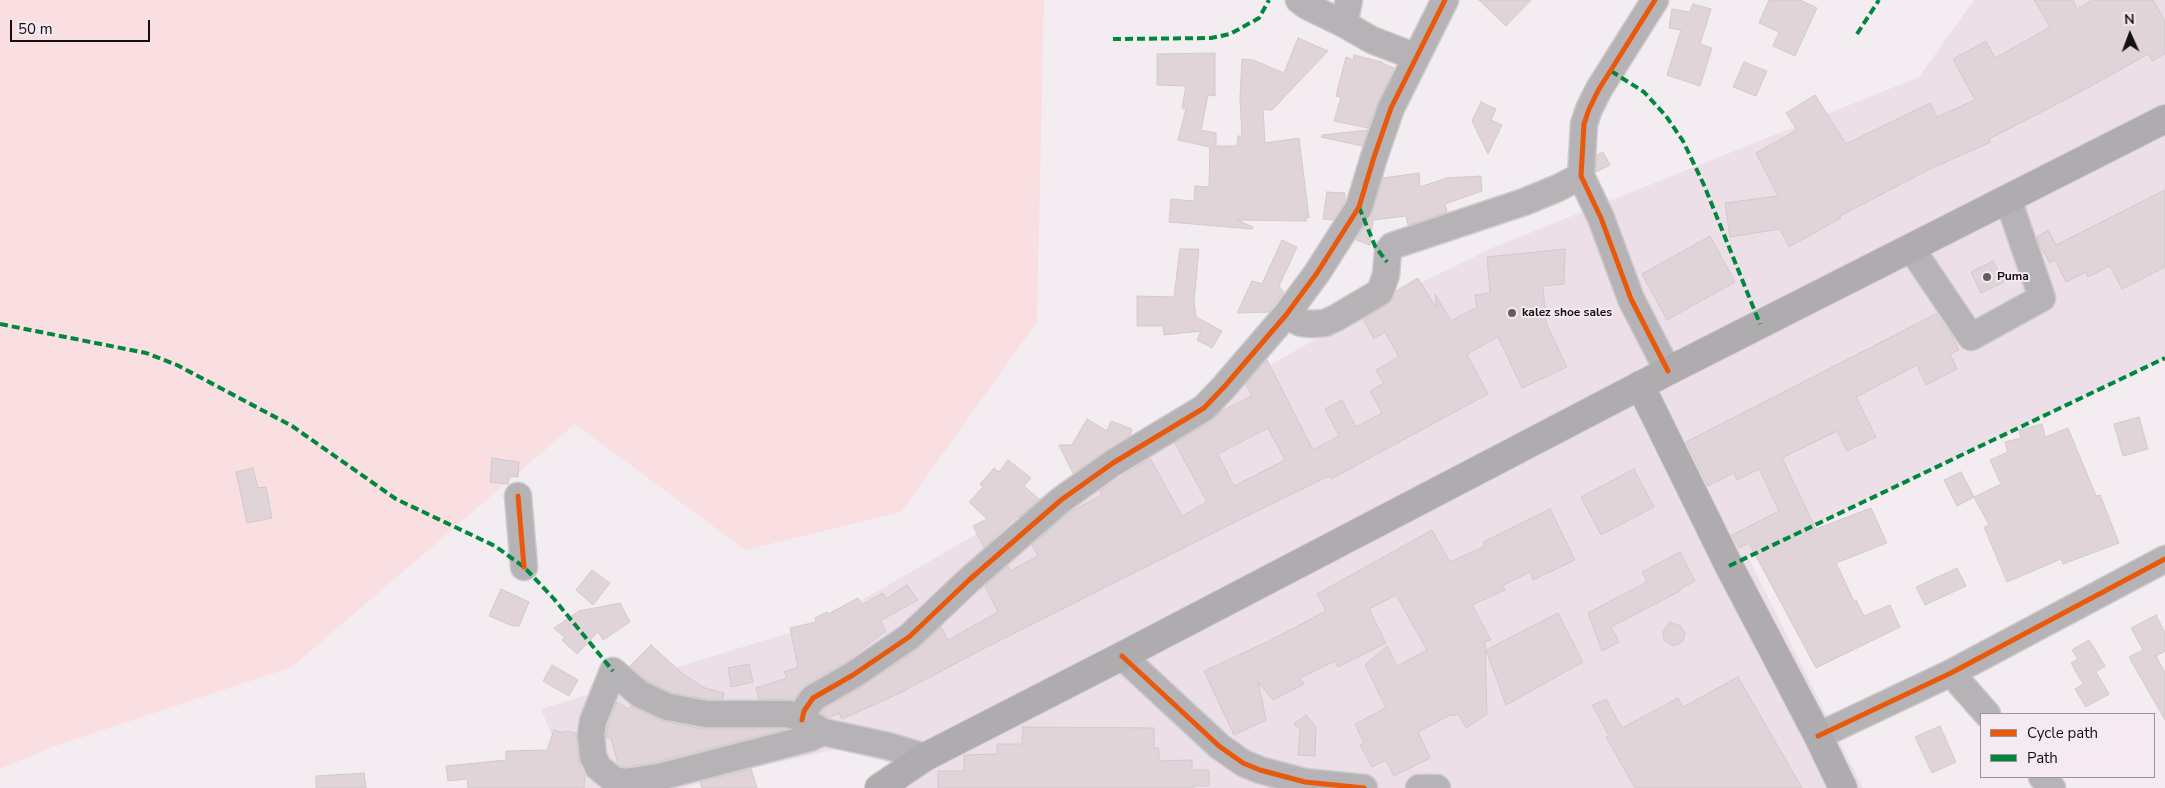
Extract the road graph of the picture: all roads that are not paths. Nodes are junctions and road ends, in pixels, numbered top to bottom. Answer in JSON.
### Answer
{"nodes":[{"id":1,"x":1299,"y":0,"type":"edge"},
{"id":2,"x":1445,"y":0,"type":"edge"},
{"id":3,"x":1655,"y":0,"type":"edge"},
{"id":4,"x":1346,"y":12,"type":"edge"},
{"id":5,"x":1416,"y":57,"type":"junction"},
{"id":6,"x":2165,"y":119,"type":"edge"},
{"id":7,"x":1581,"y":176,"type":"junction"},
{"id":8,"x":2008,"y":198,"type":"junction"},
{"id":9,"x":1911,"y":248,"type":"junction"},
{"id":10,"x":1286,"y":315,"type":"junction"},
{"id":11,"x":1668,"y":371,"type":"junction"},
{"id":12,"x":1640,"y":385,"type":"junction"},
{"id":13,"x":518,"y":496,"type":"dead end"},
{"id":14,"x":2165,"y":559,"type":"edge"},
{"id":15,"x":524,"y":566,"type":"dead end"},
{"id":16,"x":1122,"y":656,"type":"junction"},
{"id":17,"x":1951,"y":673,"type":"junction"},
{"id":18,"x":1985,"y":713,"type":"edge"},
{"id":19,"x":813,"y":726,"type":"junction"},
{"id":20,"x":1818,"y":736,"type":"junction"},
{"id":21,"x":926,"y":757,"type":"junction"},
{"id":22,"x":2043,"y":778,"type":"edge"},
{"id":23,"x":879,"y":788,"type":"edge"},
{"id":24,"x":1364,"y":788,"type":"edge"},
{"id":25,"x":1419,"y":788,"type":"edge"},
{"id":26,"x":1437,"y":788,"type":"edge"},
{"id":27,"x":1843,"y":788,"type":"edge"},
{"id":28,"x":2052,"y":788,"type":"edge"}],
"edges":[{"from":1,"to":4,"type":"street"},
{"from":2,"to":5,"type":"street"},
{"from":3,"to":7,"type":"street"},
{"from":4,"to":5,"type":"street"},
{"from":5,"to":10,"type":"street"},
{"from":6,"to":8,"type":"main road"},
{"from":7,"to":10,"type":"street"},
{"from":7,"to":11,"type":"street"},
{"from":8,"to":9,"type":"main road"},
{"from":8,"to":9,"type":"street"},
{"from":9,"to":11,"type":"main road"},
{"from":10,"to":19,"type":"street"},
{"from":11,"to":12,"type":"main road"},
{"from":12,"to":16,"type":"main road"},
{"from":12,"to":20,"type":"main road"},
{"from":13,"to":15,"type":"street"},
{"from":14,"to":17,"type":"street"},
{"from":16,"to":21,"type":"main road"},
{"from":16,"to":24,"type":"street"},
{"from":17,"to":18,"type":"street"},
{"from":17,"to":20,"type":"street"},
{"from":19,"to":19,"type":"street"},
{"from":19,"to":21,"type":"street"},
{"from":20,"to":27,"type":"main road"},
{"from":21,"to":23,"type":"main road"},
{"from":22,"to":28,"type":"street"},
{"from":25,"to":26,"type":"street"}]}
